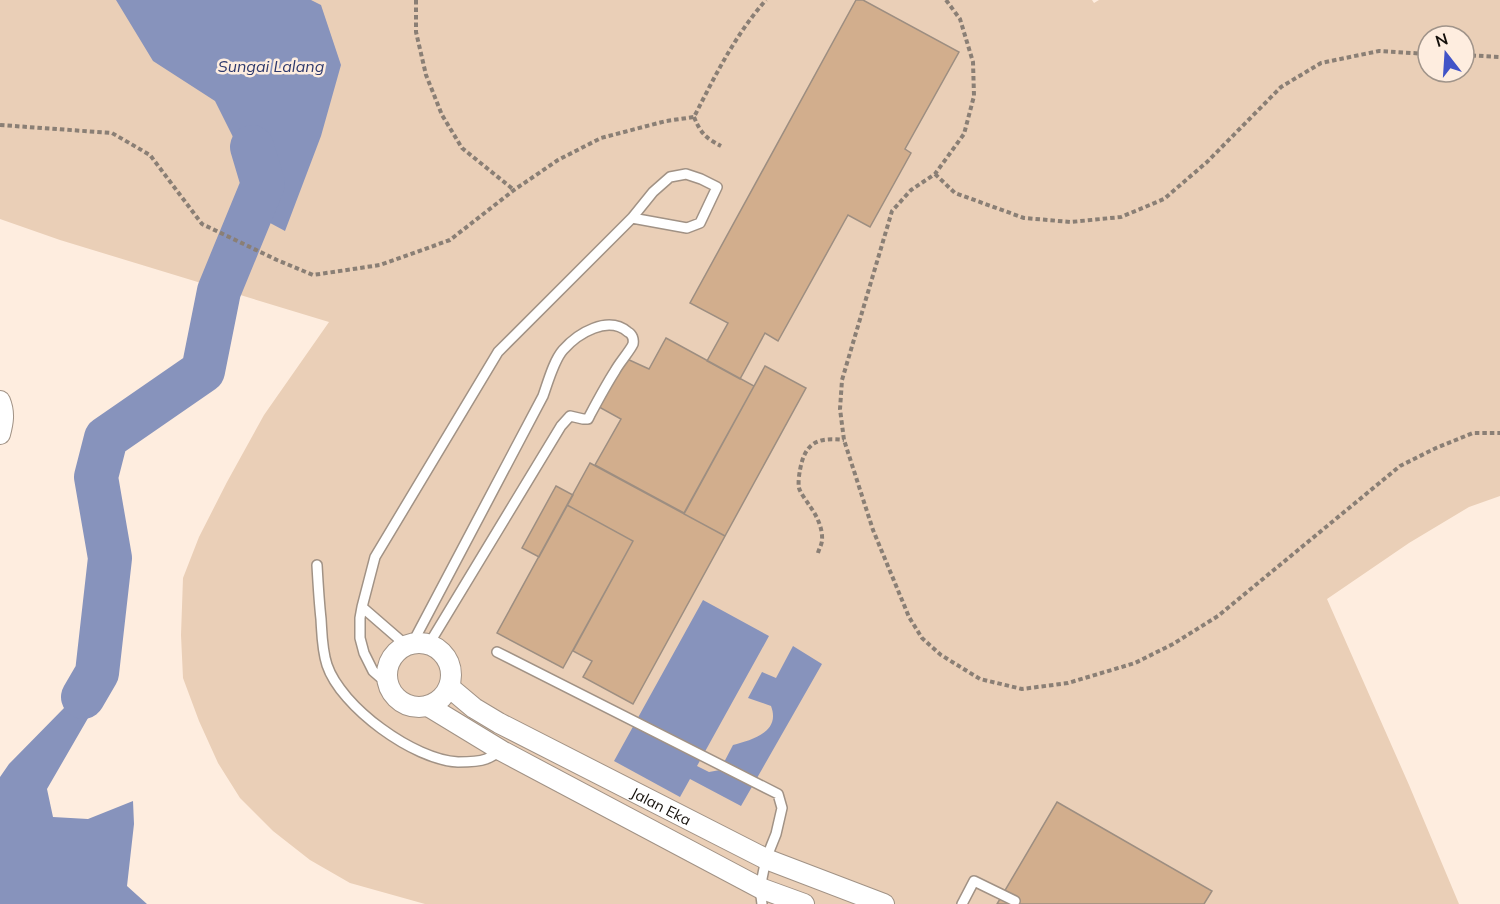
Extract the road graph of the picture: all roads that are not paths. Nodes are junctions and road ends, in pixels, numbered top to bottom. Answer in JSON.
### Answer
{"nodes":[{"id":1,"x":632,"y":218,"type":"junction"},
{"id":2,"x":0,"y":401,"type":"edge"},
{"id":3,"x":0,"y":434,"type":"edge"},
{"id":4,"x":316,"y":565,"type":"dead end"},
{"id":5,"x":362,"y":607,"type":"junction"},
{"id":6,"x":416,"y":644,"type":"junction"},
{"id":7,"x":497,"y":652,"type":"dead end"},
{"id":8,"x":389,"y":685,"type":"junction"},
{"id":9,"x":449,"y":687,"type":"junction"},
{"id":10,"x":428,"y":706,"type":"junction"},
{"id":11,"x":502,"y":751,"type":"junction"},
{"id":12,"x":766,"y":859,"type":"junction"},
{"id":13,"x":761,"y":896,"type":"edge"},
{"id":14,"x":1015,"y":901,"type":"dead end"},
{"id":15,"x":804,"y":904,"type":"edge"},
{"id":16,"x":884,"y":904,"type":"edge"},
{"id":17,"x":962,"y":904,"type":"edge"}],
"edges":[{"from":1,"to":1,"type":"lane"},
{"from":1,"to":5,"type":"lane"},
{"from":2,"to":3,"type":"street"},
{"from":4,"to":11,"type":"lane"},
{"from":5,"to":6,"type":"lane"},
{"from":5,"to":8,"type":"lane"},
{"from":6,"to":6,"type":"lane"},
{"from":6,"to":8,"type":"street"},
{"from":6,"to":9,"type":"street"},
{"from":7,"to":12,"type":"lane"},
{"from":8,"to":10,"type":"street","name":"Jalan Eka"},
{"from":9,"to":10,"type":"street"},
{"from":9,"to":12,"type":"street","name":"Jalan Eka"},
{"from":10,"to":11,"type":"street","name":"Jalan Eka"},
{"from":11,"to":13,"type":"street","name":"Jalan Eka"},
{"from":12,"to":13,"type":"lane"},
{"from":12,"to":16,"type":"street","name":"Jalan Eka"},
{"from":13,"to":15,"type":"street","name":"Jalan Eka"},
{"from":14,"to":17,"type":"lane"}]}
